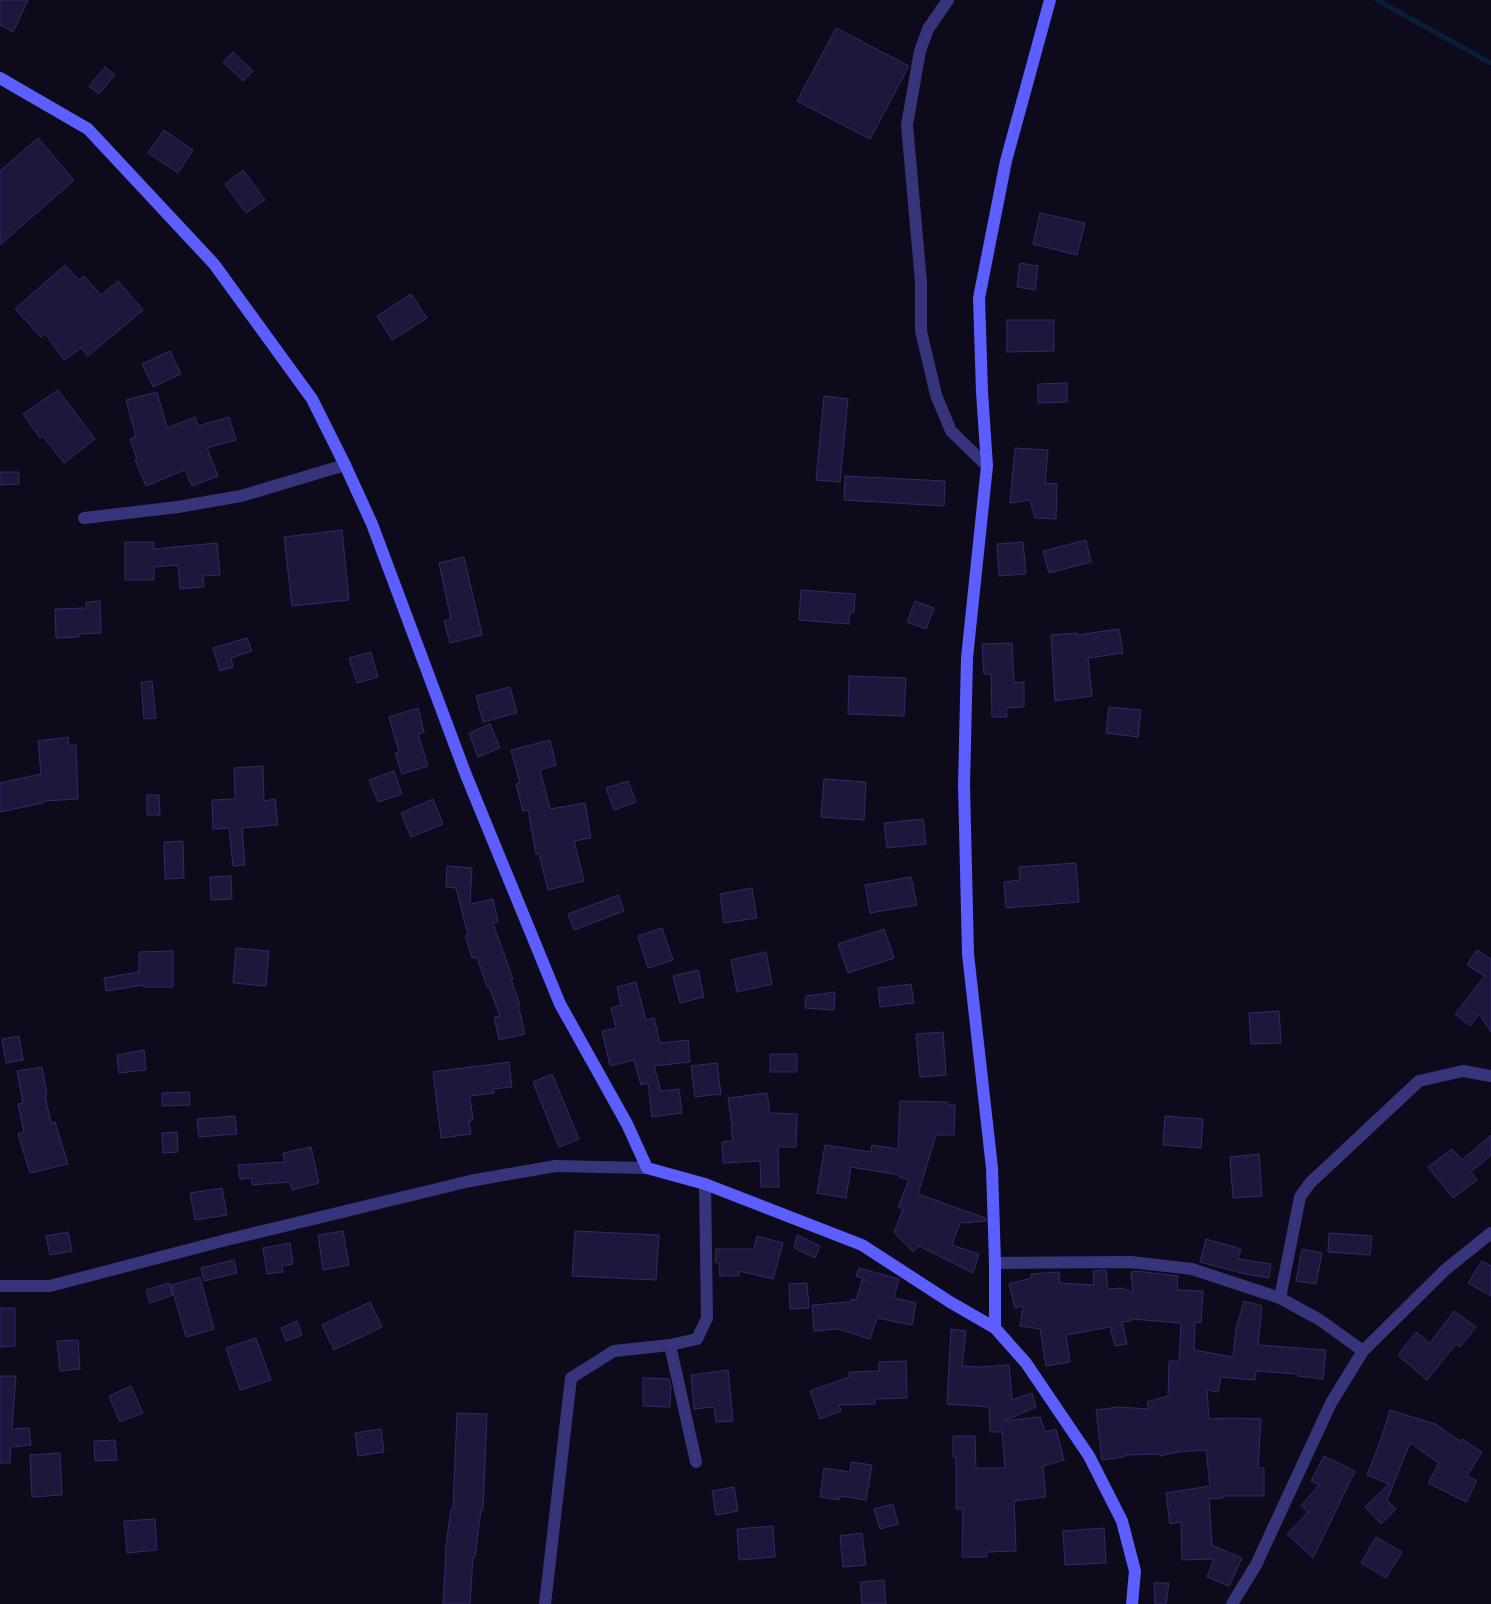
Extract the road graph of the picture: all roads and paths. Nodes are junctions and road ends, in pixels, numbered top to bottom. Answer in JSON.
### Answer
{"nodes":[{"id":1,"x":948,"y":0,"type":"edge"},
{"id":2,"x":1050,"y":0,"type":"edge"},
{"id":3,"x":0,"y":78,"type":"edge"},
{"id":4,"x":345,"y":465,"type":"junction"},
{"id":5,"x":987,"y":466,"type":"junction"},
{"id":6,"x":84,"y":518,"type":"dead end"},
{"id":7,"x":1491,"y":1076,"type":"edge"},
{"id":8,"x":647,"y":1168,"type":"junction"},
{"id":9,"x":705,"y":1184,"type":"junction"},
{"id":10,"x":1491,"y":1233,"type":"edge"},
{"id":11,"x":995,"y":1263,"type":"junction"},
{"id":12,"x":0,"y":1286,"type":"edge"},
{"id":13,"x":1280,"y":1298,"type":"junction"},
{"id":14,"x":995,"y":1328,"type":"junction"},
{"id":15,"x":670,"y":1345,"type":"junction"},
{"id":16,"x":1363,"y":1351,"type":"junction"},
{"id":17,"x":696,"y":1462,"type":"dead end"},
{"id":18,"x":545,"y":1604,"type":"edge"},
{"id":19,"x":1132,"y":1604,"type":"edge"},
{"id":20,"x":1232,"y":1604,"type":"edge"}],
"edges":[{"from":1,"to":5,"type":"street"},
{"from":2,"to":5,"type":"street"},
{"from":3,"to":4,"type":"street"},
{"from":4,"to":6,"type":"street"},
{"from":4,"to":8,"type":"street"},
{"from":5,"to":11,"type":"street"},
{"from":7,"to":13,"type":"street"},
{"from":8,"to":9,"type":"street"},
{"from":8,"to":12,"type":"street"},
{"from":9,"to":14,"type":"street"},
{"from":9,"to":15,"type":"street"},
{"from":10,"to":16,"type":"street"},
{"from":11,"to":13,"type":"street"},
{"from":11,"to":14,"type":"street"},
{"from":13,"to":16,"type":"street"},
{"from":14,"to":19,"type":"street"},
{"from":15,"to":17,"type":"street"},
{"from":15,"to":18,"type":"street"},
{"from":16,"to":20,"type":"street"}]}
